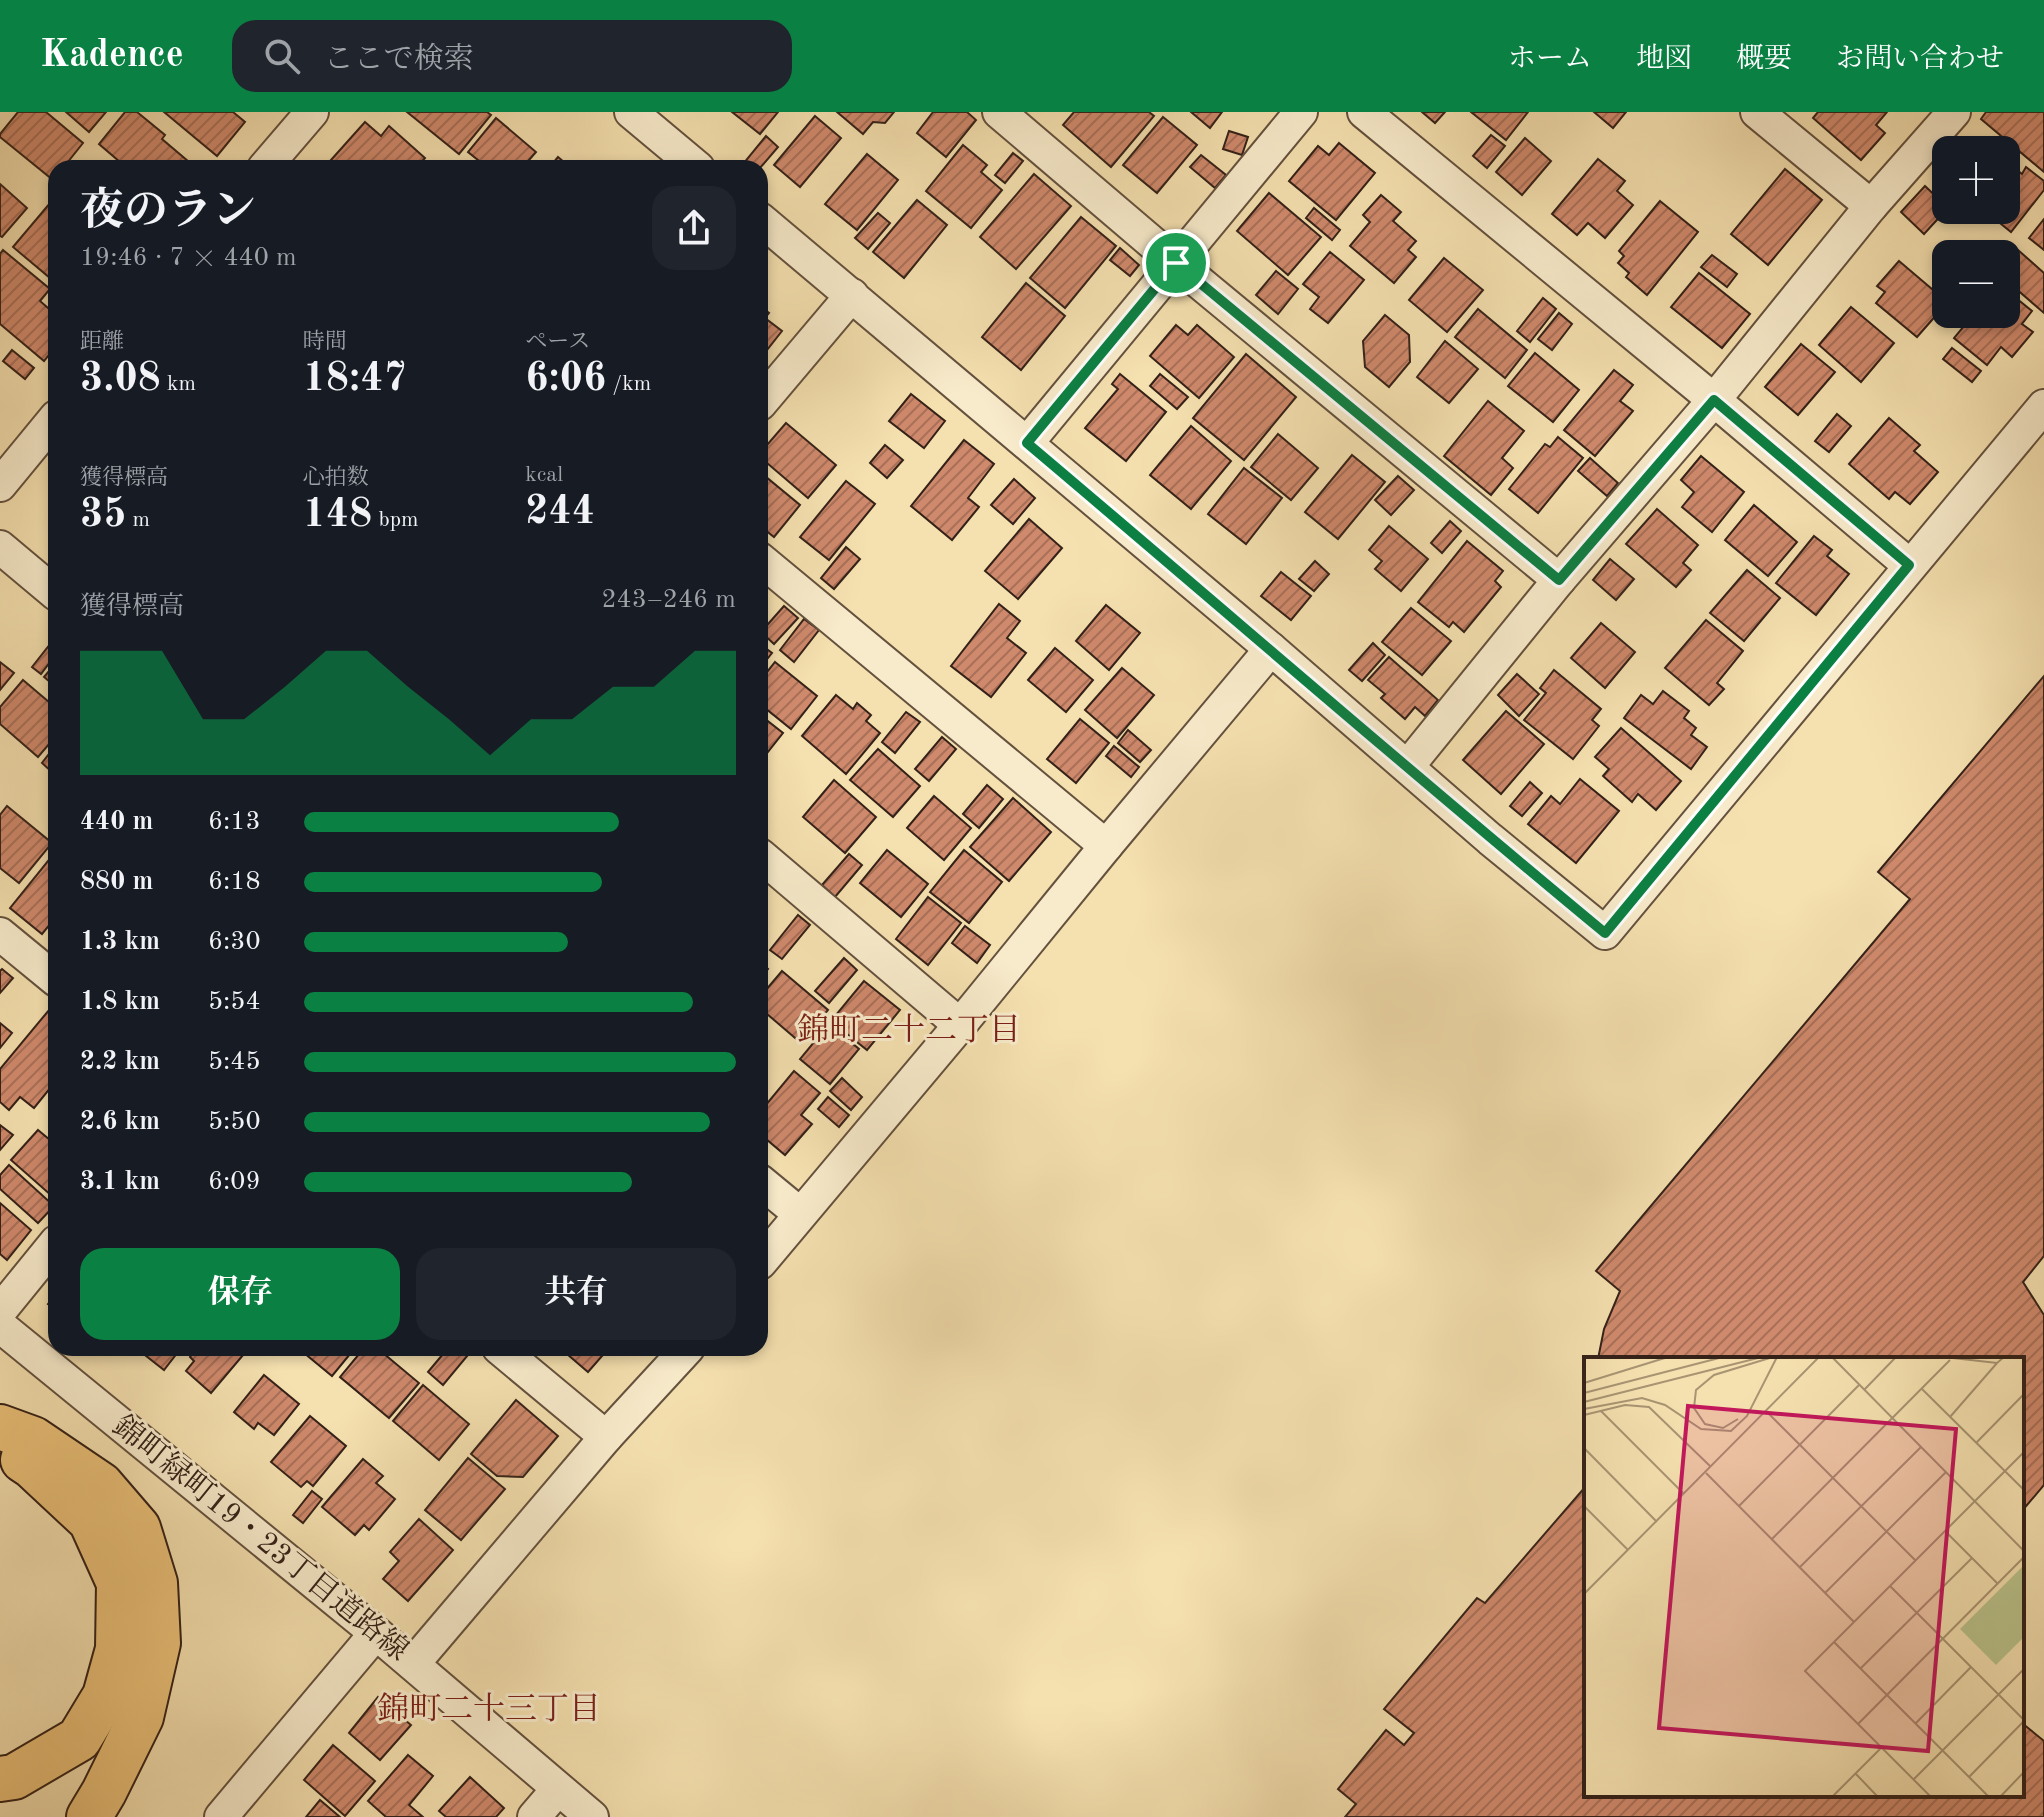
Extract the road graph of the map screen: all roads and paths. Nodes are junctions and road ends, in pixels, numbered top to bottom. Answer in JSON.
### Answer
{"nodes":[{"id":1,"x":312,"y":112,"type":"edge"},
{"id":2,"x":999,"y":112,"type":"edge"},
{"id":3,"x":1301,"y":112,"type":"edge"},
{"id":4,"x":1364,"y":112,"type":"edge"},
{"id":5,"x":1757,"y":112,"type":"edge"},
{"id":6,"x":1954,"y":112,"type":"edge"},
{"id":7,"x":646,"y":117,"type":"edge"},
{"id":8,"x":281,"y":160,"type":"edge"},
{"id":9,"x":690,"y":160,"type":"edge"},
{"id":10,"x":1871,"y":206,"type":"junction"},
{"id":11,"x":768,"y":226,"type":"edge"},
{"id":12,"x":1176,"y":263,"type":"junction"},
{"id":13,"x":852,"y":295,"type":"junction"},
{"id":14,"x":768,"y":395,"type":"edge"},
{"id":15,"x":1714,"y":400,"type":"junction"},
{"id":16,"x":2044,"y":407,"type":"edge"},
{"id":17,"x":48,"y":427,"type":"edge"},
{"id":18,"x":1027,"y":443,"type":"junction"},
{"id":19,"x":0,"y":485,"type":"edge"},
{"id":20,"x":0,"y":547,"type":"edge"},
{"id":21,"x":1909,"y":565,"type":"junction"},
{"id":22,"x":768,"y":566,"type":"edge"},
{"id":23,"x":1559,"y":580,"type":"junction"},
{"id":24,"x":48,"y":587,"type":"edge"},
{"id":25,"x":1271,"y":649,"type":"junction"},
{"id":26,"x":1408,"y":766,"type":"junction"},
{"id":27,"x":1106,"y":846,"type":"junction"},
{"id":28,"x":768,"y":862,"type":"edge"},
{"id":29,"x":0,"y":934,"type":"edge"},
{"id":30,"x":48,"y":973,"type":"edge"},
{"id":31,"x":960,"y":1025,"type":"junction"},
{"id":32,"x":768,"y":1188,"type":"edge"},
{"id":33,"x":800,"y":1214,"type":"junction"},
{"id":34,"x":48,"y":1252,"type":"edge"},
{"id":35,"x":768,"y":1253,"type":"edge"},
{"id":36,"x":0,"y":1311,"type":"edge"},
{"id":37,"x":0,"y":1326,"type":"edge"},
{"id":38,"x":509,"y":1356,"type":"edge"},
{"id":39,"x":681,"y":1356,"type":"edge"},
{"id":40,"x":0,"y":1427,"type":"edge"},
{"id":41,"x":606,"y":1437,"type":"junction"},
{"id":42,"x":0,"y":1445,"type":"edge"},
{"id":43,"x":376,"y":1633,"type":"junction"},
{"id":44,"x":413,"y":1664,"type":"junction"},
{"id":45,"x":0,"y":1779,"type":"edge"},
{"id":46,"x":558,"y":1789,"type":"junction"},
{"id":47,"x":89,"y":1817,"type":"edge"},
{"id":48,"x":221,"y":1817,"type":"edge"},
{"id":49,"x":534,"y":1817,"type":"edge"},
{"id":50,"x":592,"y":1817,"type":"edge"}],
"edges":[{"from":1,"to":8,"type":"street"},
{"from":2,"to":12,"type":"street"},
{"from":3,"to":12,"type":"street"},
{"from":4,"to":15,"type":"street"},
{"from":5,"to":10,"type":"street"},
{"from":6,"to":10,"type":"street"},
{"from":7,"to":9,"type":"street"},
{"from":10,"to":15,"type":"street"},
{"from":11,"to":13,"type":"street"},
{"from":12,"to":18,"type":"street"},
{"from":12,"to":23,"type":"street"},
{"from":13,"to":14,"type":"street"},
{"from":13,"to":18,"type":"street"},
{"from":15,"to":21,"type":"street"},
{"from":15,"to":23,"type":"street"},
{"from":16,"to":21,"type":"street"},
{"from":17,"to":19,"type":"street"},
{"from":18,"to":25,"type":"street"},
{"from":20,"to":24,"type":"street"},
{"from":21,"to":26,"type":"street"},
{"from":22,"to":27,"type":"street"},
{"from":23,"to":26,"type":"street"},
{"from":25,"to":26,"type":"street"},
{"from":25,"to":27,"type":"street"},
{"from":27,"to":31,"type":"street"},
{"from":28,"to":31,"type":"street"},
{"from":29,"to":30,"type":"street"},
{"from":31,"to":33,"type":"street"},
{"from":32,"to":33,"type":"street"},
{"from":33,"to":35,"type":"street"},
{"from":34,"to":36,"type":"street"},
{"from":37,"to":43,"type":"street","name":"錦町緑町19・23丁目道路線"},
{"from":38,"to":41,"type":"street"},
{"from":39,"to":41,"type":"street"},
{"from":40,"to":47,"type":"main road"},
{"from":41,"to":44,"type":"street"},
{"from":42,"to":45,"type":"main road"},
{"from":43,"to":44,"type":"street","name":"錦町緑町19・23丁目道路線"},
{"from":43,"to":48,"type":"street"},
{"from":44,"to":46,"type":"street","name":"錦町緑町19・23丁目道路線"},
{"from":46,"to":49,"type":"street"},
{"from":46,"to":50,"type":"street","name":"錦町緑町19・23丁目道路線"}]}
